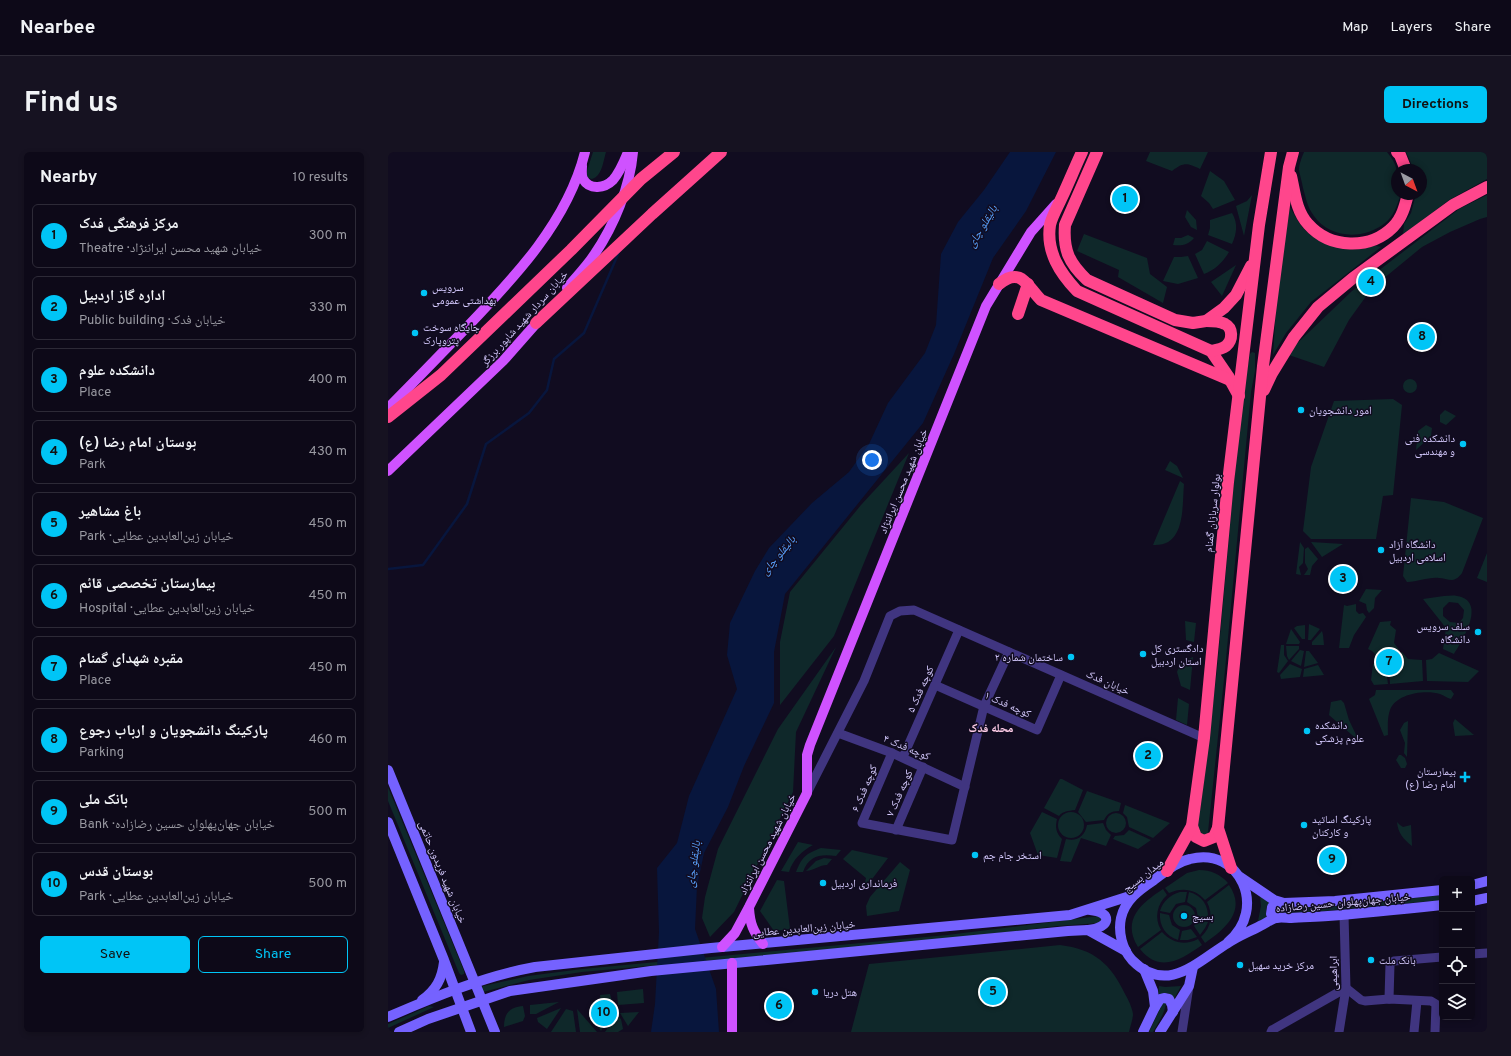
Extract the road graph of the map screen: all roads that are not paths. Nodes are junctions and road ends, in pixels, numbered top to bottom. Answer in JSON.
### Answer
{"nodes":[{"id":1,"x":585,"y":152,"type":"edge"},
{"id":2,"x":628,"y":152,"type":"edge"},
{"id":3,"x":633,"y":152,"type":"edge"},
{"id":4,"x":674,"y":152,"type":"edge"},
{"id":5,"x":721,"y":152,"type":"edge"},
{"id":6,"x":1082,"y":152,"type":"edge"},
{"id":7,"x":1097,"y":152,"type":"edge"},
{"id":8,"x":1271,"y":152,"type":"edge"},
{"id":9,"x":1293,"y":152,"type":"edge"},
{"id":10,"x":1397,"y":152,"type":"edge"},
{"id":11,"x":1404,"y":164,"type":"edge"},
{"id":12,"x":582,"y":166,"type":"junction"},
{"id":13,"x":1289,"y":167,"type":"junction"},
{"id":14,"x":1487,"y":187,"type":"edge"},
{"id":15,"x":1063,"y":196,"type":"junction"},
{"id":16,"x":1407,"y":200,"type":"edge"},
{"id":17,"x":1255,"y":260,"type":"junction"},
{"id":18,"x":999,"y":284,"type":"junction"},
{"id":19,"x":1028,"y":284,"type":"junction"},
{"id":20,"x":1120,"y":310,"type":"junction"},
{"id":21,"x":1018,"y":314,"type":"dead end"},
{"id":22,"x":1206,"y":321,"type":"junction"},
{"id":23,"x":536,"y":323,"type":"junction"},
{"id":24,"x":1111,"y":329,"type":"junction"},
{"id":25,"x":1211,"y":351,"type":"junction"},
{"id":26,"x":1230,"y":380,"type":"junction"},
{"id":27,"x":1239,"y":396,"type":"junction"},
{"id":28,"x":1261,"y":397,"type":"junction"},
{"id":29,"x":388,"y":408,"type":"edge"},
{"id":30,"x":388,"y":417,"type":"edge"},
{"id":31,"x":388,"y":471,"type":"edge"},
{"id":32,"x":914,"y":610,"type":"joint"},
{"id":33,"x":959,"y":630,"type":"junction"},
{"id":34,"x":1009,"y":652,"type":"junction"},
{"id":35,"x":1061,"y":675,"type":"junction"},
{"id":36,"x":935,"y":685,"type":"junction"},
{"id":37,"x":984,"y":706,"type":"junction"},
{"id":38,"x":838,"y":733,"type":"junction"},
{"id":39,"x":1204,"y":738,"type":"junction"},
{"id":40,"x":892,"y":752,"type":"junction"},
{"id":41,"x":903,"y":757,"type":"junction"},
{"id":42,"x":923,"y":767,"type":"junction"},
{"id":43,"x":388,"y":770,"type":"edge"},
{"id":44,"x":965,"y":787,"type":"junction"},
{"id":45,"x":807,"y":793,"type":"junction"},
{"id":46,"x":388,"y":822,"type":"edge"},
{"id":47,"x":1192,"y":826,"type":"junction"},
{"id":48,"x":1218,"y":828,"type":"junction"},
{"id":49,"x":896,"y":830,"type":"junction"},
{"id":50,"x":1167,"y":871,"type":"junction"},
{"id":51,"x":1235,"y":872,"type":"junction"},
{"id":52,"x":1487,"y":882,"type":"edge"},
{"id":53,"x":1475,"y":884,"type":"edge"},
{"id":54,"x":1439,"y":890,"type":"edge"},
{"id":55,"x":1133,"y":895,"type":"junction"},
{"id":56,"x":1487,"y":898,"type":"edge"},
{"id":57,"x":1475,"y":900,"type":"edge"},
{"id":58,"x":1284,"y":903,"type":"junction"},
{"id":59,"x":1439,"y":905,"type":"edge"},
{"id":60,"x":749,"y":907,"type":"junction"},
{"id":61,"x":1090,"y":910,"type":"junction"},
{"id":62,"x":1344,"y":915,"type":"junction"},
{"id":63,"x":1276,"y":918,"type":"junction"},
{"id":64,"x":1088,"y":930,"type":"junction"},
{"id":65,"x":1228,"y":942,"type":"junction"},
{"id":66,"x":763,"y":944,"type":"junction"},
{"id":67,"x":722,"y":947,"type":"junction"},
{"id":68,"x":1126,"y":951,"type":"junction"},
{"id":69,"x":1487,"y":953,"type":"edge"},
{"id":70,"x":1475,"y":954,"type":"edge"},
{"id":71,"x":1439,"y":957,"type":"edge"},
{"id":72,"x":444,"y":960,"type":"junction"},
{"id":73,"x":732,"y":963,"type":"junction"},
{"id":74,"x":1193,"y":967,"type":"junction"},
{"id":75,"x":1144,"y":969,"type":"junction"},
{"id":76,"x":475,"y":983,"type":"junction"},
{"id":77,"x":1189,"y":986,"type":"junction"},
{"id":78,"x":1346,"y":988,"type":"junction"},
{"id":79,"x":456,"y":991,"type":"junction"},
{"id":80,"x":506,"y":992,"type":"junction"},
{"id":81,"x":1389,"y":999,"type":"junction"},
{"id":82,"x":482,"y":1001,"type":"junction"},
{"id":83,"x":1417,"y":1001,"type":"junction"},
{"id":84,"x":413,"y":1006,"type":"junction"},
{"id":85,"x":1155,"y":1007,"type":"junction"},
{"id":86,"x":462,"y":1008,"type":"junction"},
{"id":87,"x":1173,"y":1012,"type":"junction"},
{"id":88,"x":487,"y":1013,"type":"junction"},
{"id":89,"x":388,"y":1017,"type":"edge"},
{"id":90,"x":399,"y":1032,"type":"edge"},
{"id":91,"x":471,"y":1032,"type":"edge"},
{"id":92,"x":495,"y":1032,"type":"edge"},
{"id":93,"x":732,"y":1032,"type":"edge"},
{"id":94,"x":1143,"y":1032,"type":"edge"},
{"id":95,"x":1160,"y":1032,"type":"edge"},
{"id":96,"x":1182,"y":1032,"type":"edge"},
{"id":97,"x":1270,"y":1032,"type":"edge"},
{"id":98,"x":1339,"y":1032,"type":"edge"},
{"id":99,"x":1414,"y":1032,"type":"edge"},
{"id":100,"x":1435,"y":1032,"type":"edge"}],
"edges":[{"from":1,"to":12,"type":"main road"},
{"from":2,"to":12,"type":"main road"},
{"from":3,"to":23,"type":"main road","name":"خیابان سردار شهید شاپور برزگر"},
{"from":4,"to":30,"type":"highway"},
{"from":5,"to":23,"type":"highway"},
{"from":6,"to":15,"type":"highway"},
{"from":7,"to":22,"type":"highway"},
{"from":8,"to":17,"type":"highway","name":"بولوار سربازان گمنام"},
{"from":9,"to":13,"type":"highway"},
{"from":10,"to":11,"type":"highway"},
{"from":12,"to":29,"type":"main road"},
{"from":13,"to":16,"type":"highway"},
{"from":13,"to":28,"type":"highway"},
{"from":14,"to":28,"type":"highway"},
{"from":15,"to":18,"type":"main road","name":"خیابان شهید محسن ایراننژاد"},
{"from":15,"to":20,"type":"highway"},
{"from":17,"to":22,"type":"highway"},
{"from":17,"to":27,"type":"highway","name":"بولوار سربازان گمنام"},
{"from":18,"to":19,"type":"highway"},
{"from":18,"to":45,"type":"main road","name":"خیابان شهید محسن ایراننژاد"},
{"from":19,"to":21,"type":"highway"},
{"from":19,"to":24,"type":"highway"},
{"from":20,"to":24,"type":"highway"},
{"from":20,"to":25,"type":"highway"},
{"from":22,"to":25,"type":"highway"},
{"from":23,"to":31,"type":"main road","name":"خیابان سردار شهید شاپور برزگر"},
{"from":24,"to":26,"type":"highway"},
{"from":25,"to":26,"type":"highway"},
{"from":26,"to":27,"type":"highway"},
{"from":27,"to":39,"type":"highway","name":"بولوار سربازان گمنام"},
{"from":28,"to":48,"type":"highway"},
{"from":32,"to":33,"type":"street","name":"خیابان فدک"},
{"from":32,"to":38,"type":"street","name":"خیابان شهید محسن ایراننژاد"},
{"from":33,"to":34,"type":"street","name":"خیابان فدک"},
{"from":33,"to":36,"type":"street","name":"کوچه فدک ۵"},
{"from":34,"to":35,"type":"street","name":"خیابان فدک"},
{"from":34,"to":37,"type":"street"},
{"from":35,"to":37,"type":"street","name":"کوچه فدک ۱"},
{"from":35,"to":39,"type":"street","name":"خیابان فدک"},
{"from":36,"to":37,"type":"street","name":"کوچه فدک ۱"},
{"from":36,"to":41,"type":"street","name":"کوچه فدک ۵"},
{"from":37,"to":44,"type":"street"},
{"from":38,"to":40,"type":"street","name":"کوچه فدک ۴"},
{"from":38,"to":45,"type":"street","name":"خیابان شهید محسن ایراننژاد"},
{"from":39,"to":47,"type":"highway","name":"بولوار سربازان گمنام"},
{"from":40,"to":41,"type":"street","name":"کوچه فدک ۴"},
{"from":40,"to":49,"type":"street","name":"کوچه فدک ۶"},
{"from":41,"to":42,"type":"street","name":"کوچه فدک ۴"},
{"from":42,"to":44,"type":"street","name":"کوچه فدک ۴"},
{"from":42,"to":49,"type":"street","name":"کوچه فدک ۷"},
{"from":43,"to":76,"type":"main road","name":"خیابان شهید فریدون حاتمی"},
{"from":44,"to":49,"type":"street"},
{"from":45,"to":60,"type":"main road","name":"خیابان شهید محسن ایراننژاد"},
{"from":46,"to":72,"type":"main road"},
{"from":47,"to":48,"type":"highway"},
{"from":47,"to":50,"type":"highway","name":"بولوار سربازان گمنام"},
{"from":48,"to":51,"type":"highway"},
{"from":50,"to":51,"type":"main road","name":"میدان بسیج"},
{"from":50,"to":55,"type":"main road","name":"میدان بسیج"},
{"from":51,"to":58,"type":"main road","name":"خیابان جهان‌پهلوان حسین رضا‌زاده"},
{"from":51,"to":65,"type":"main road","name":"میدان بسیج"},
{"from":52,"to":53,"type":"main road"},
{"from":54,"to":58,"type":"main road","name":"خیابان جهان‌پهلوان حسین رضا‌زاده"},
{"from":55,"to":61,"type":"main road","name":"خیابان زین‌العابدین عطایی"},
{"from":55,"to":68,"type":"main road","name":"میدان بسیج"},
{"from":56,"to":57,"type":"main road"},
{"from":58,"to":63,"type":"main road"},
{"from":59,"to":62,"type":"main road","name":"خیابان جهان‌پهلوان حسین رضا‌زاده"},
{"from":60,"to":66,"type":"main road","name":"خیابان شهید محسن ایراننژاد"},
{"from":60,"to":67,"type":"main road","name":"خیابان شهید محسن ایراننژاد"},
{"from":61,"to":64,"type":"main road"},
{"from":61,"to":66,"type":"main road","name":"خیابان زین‌العابدین عطایی"},
{"from":62,"to":63,"type":"main road","name":"خیابان جهان‌پهلوان حسین رضا‌زاده"},
{"from":62,"to":78,"type":"street","name":"ابراهیمی"},
{"from":63,"to":65,"type":"main road","name":"خیابان جهان‌پهلوان حسین رضا‌زاده"},
{"from":64,"to":68,"type":"main road"},
{"from":64,"to":73,"type":"main road"},
{"from":65,"to":74,"type":"main road","name":"میدان بسیج"},
{"from":66,"to":67,"type":"main road","name":"خیابان زین‌العابدین عطایی"},
{"from":67,"to":76,"type":"main road","name":"خیابان زین‌العابدین عطایی"},
{"from":68,"to":75,"type":"main road","name":"میدان بسیج"},
{"from":69,"to":70,"type":"street"},
{"from":71,"to":81,"type":"street"},
{"from":72,"to":79,"type":"main road"},
{"from":72,"to":84,"type":"main road"},
{"from":73,"to":80,"type":"main road"},
{"from":73,"to":93,"type":"main road"},
{"from":74,"to":75,"type":"main road","name":"میدان بسیج"},
{"from":74,"to":77,"type":"main road"},
{"from":75,"to":85,"type":"main road"},
{"from":76,"to":79,"type":"main road","name":"خیابان زین‌العابدین عطایی"},
{"from":76,"to":82,"type":"main road","name":"خیابان شهید فریدون حاتمی"},
{"from":77,"to":87,"type":"main road"},
{"from":77,"to":96,"type":"street"},
{"from":78,"to":81,"type":"street"},
{"from":78,"to":97,"type":"street"},
{"from":78,"to":98,"type":"street","name":"ابراهیمی"},
{"from":79,"to":84,"type":"main road"},
{"from":79,"to":86,"type":"main road"},
{"from":80,"to":82,"type":"main road"},
{"from":80,"to":88,"type":"main road"},
{"from":81,"to":83,"type":"street"},
{"from":82,"to":86,"type":"main road"},
{"from":82,"to":88,"type":"main road","name":"خیابان شهید فریدون حاتمی"},
{"from":83,"to":99,"type":"street"},
{"from":83,"to":100,"type":"street"},
{"from":84,"to":89,"type":"main road"},
{"from":85,"to":87,"type":"main road"},
{"from":85,"to":94,"type":"main road"},
{"from":86,"to":90,"type":"main road"},
{"from":86,"to":91,"type":"main road"},
{"from":87,"to":95,"type":"main road"},
{"from":88,"to":92,"type":"main road","name":"خیابان شهید فریدون حاتمی"}]}
